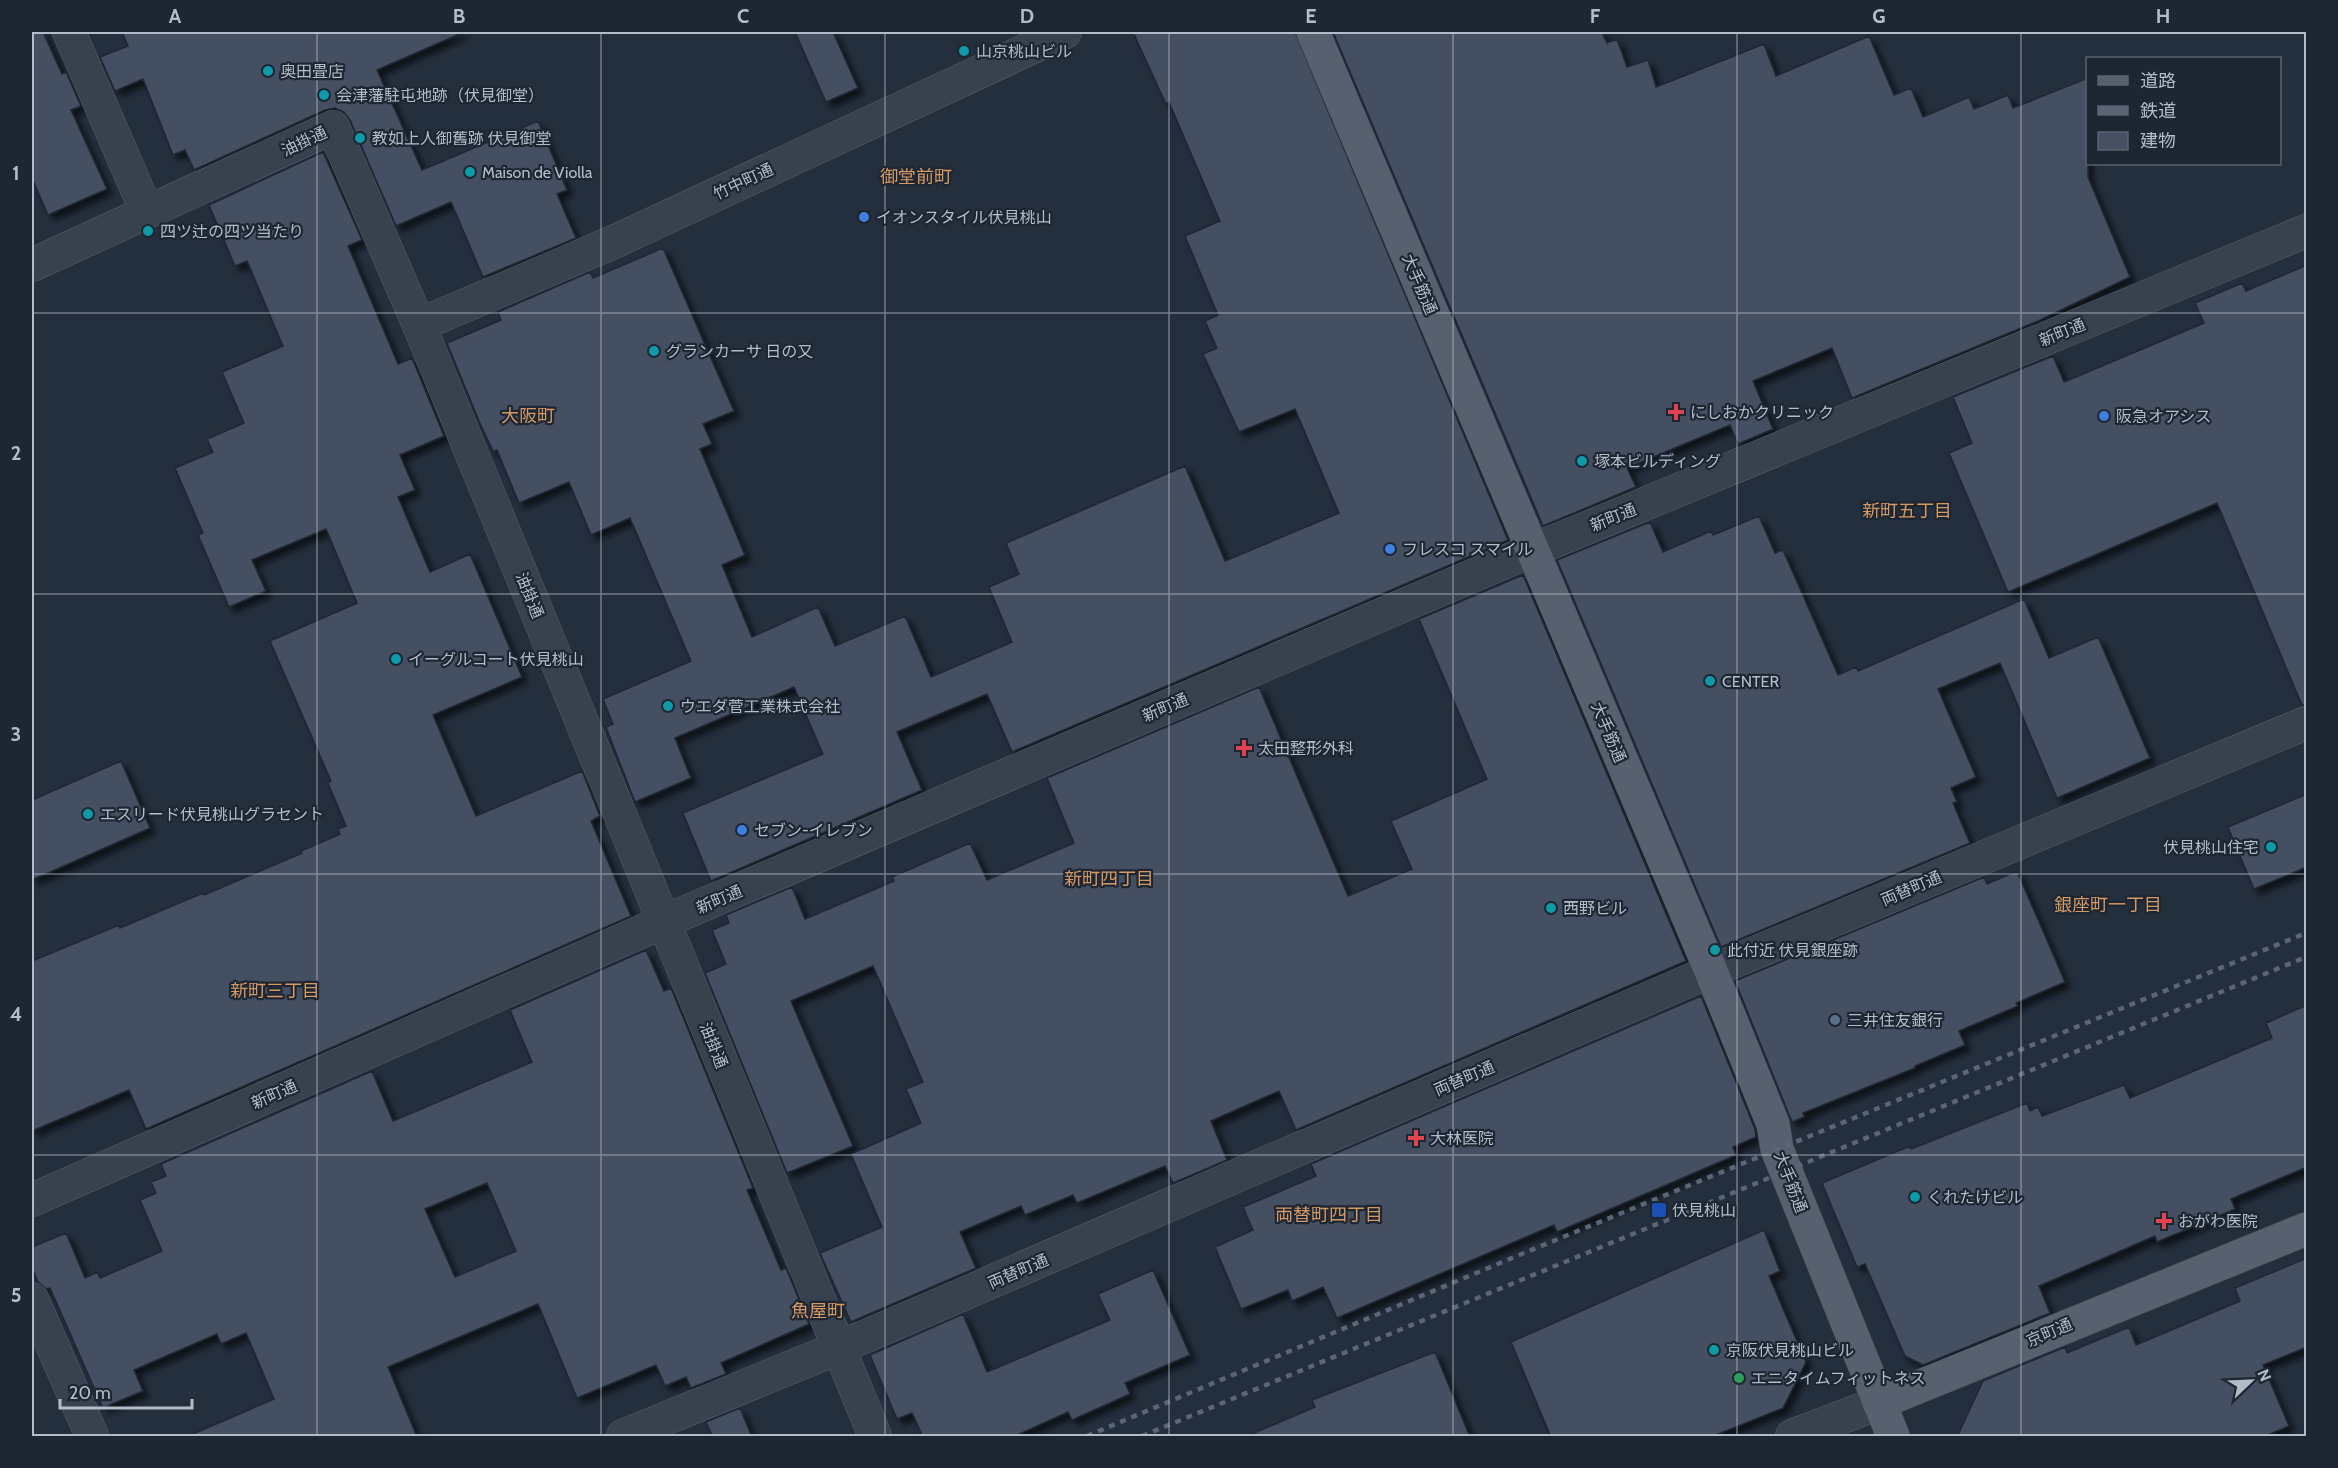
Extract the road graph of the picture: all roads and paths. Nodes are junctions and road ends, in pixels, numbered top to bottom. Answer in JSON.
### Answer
{"nodes":[{"id":1,"x":69,"y":32,"type":"edge"},
{"id":2,"x":1065,"y":32,"type":"edge"},
{"id":3,"x":1313,"y":32,"type":"edge"},
{"id":4,"x":147,"y":212,"type":"junction"},
{"id":5,"x":2307,"y":231,"type":"edge"},
{"id":6,"x":32,"y":265,"type":"edge"},
{"id":7,"x":419,"y":325,"type":"junction"},
{"id":8,"x":1532,"y":550,"type":"junction"},
{"id":9,"x":2307,"y":723,"type":"edge"},
{"id":10,"x":663,"y":922,"type":"junction"},
{"id":11,"x":1711,"y":971,"type":"junction"},
{"id":12,"x":32,"y":1200,"type":"edge"},
{"id":13,"x":2307,"y":1229,"type":"edge"},
{"id":14,"x":32,"y":1299,"type":"edge"},
{"id":15,"x":838,"y":1348,"type":"junction"},
{"id":16,"x":1879,"y":1404,"type":"junction"},
{"id":17,"x":92,"y":1437,"type":"edge"},
{"id":18,"x":623,"y":1437,"type":"edge"},
{"id":19,"x":875,"y":1437,"type":"edge"},
{"id":20,"x":1792,"y":1437,"type":"edge"},
{"id":21,"x":1893,"y":1437,"type":"edge"}],
"edges":[{"from":1,"to":4,"type":"street"},
{"from":2,"to":7,"type":"street","name":"竹中町通"},
{"from":3,"to":8,"type":"main road","name":"大手筋通"},
{"from":4,"to":6,"type":"street"},
{"from":4,"to":7,"type":"street","name":"油掛通"},
{"from":5,"to":8,"type":"street","name":"新町通"},
{"from":7,"to":10,"type":"street","name":"油掛通"},
{"from":8,"to":10,"type":"street","name":"新町通"},
{"from":8,"to":11,"type":"main road","name":"大手筋通"},
{"from":9,"to":11,"type":"street","name":"両替町通"},
{"from":10,"to":12,"type":"street","name":"新町通"},
{"from":10,"to":15,"type":"street","name":"油掛通"},
{"from":11,"to":15,"type":"street","name":"両替町通"},
{"from":11,"to":16,"type":"main road","name":"大手筋通"},
{"from":13,"to":16,"type":"main road","name":"京町通"},
{"from":14,"to":17,"type":"street"},
{"from":15,"to":18,"type":"street","name":"両替町通"},
{"from":15,"to":19,"type":"street","name":"油掛通"},
{"from":16,"to":20,"type":"street","name":"京町通"},
{"from":16,"to":21,"type":"main road","name":"大手筋通"}]}
